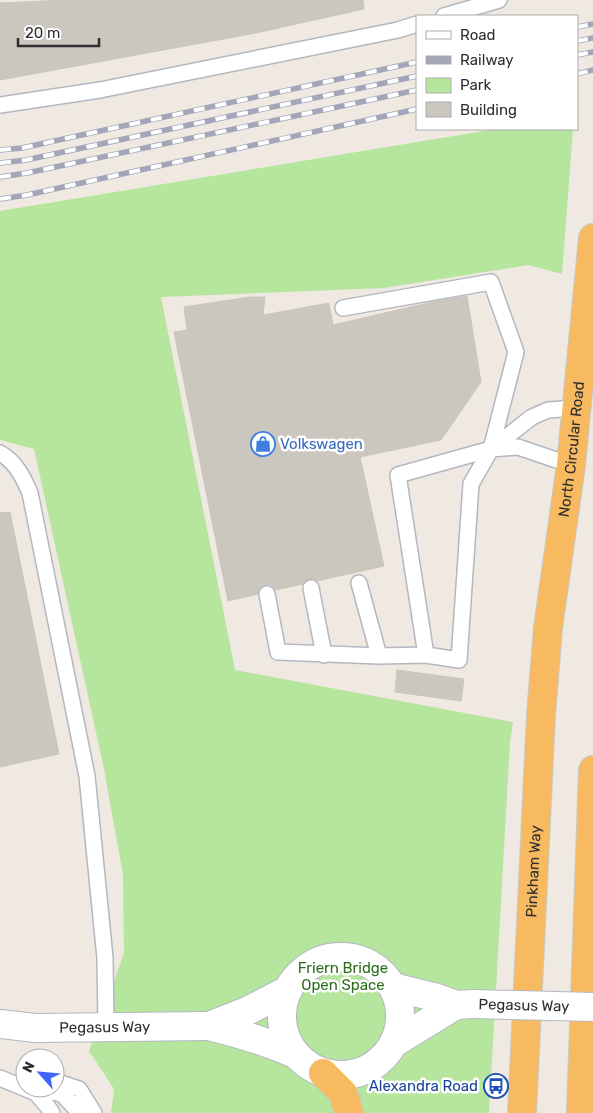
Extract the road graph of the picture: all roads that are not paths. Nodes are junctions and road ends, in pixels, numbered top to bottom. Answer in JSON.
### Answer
{"nodes":[{"id":1,"x":499,"y":0,"type":"edge"},
{"id":2,"x":447,"y":15,"type":"edge"},
{"id":3,"x":416,"y":24,"type":"edge"},
{"id":4,"x":0,"y":105,"type":"edge"},
{"id":5,"x":593,"y":238,"type":"edge"},
{"id":6,"x":344,"y":308,"type":"dead end"},
{"id":7,"x":576,"y":408,"type":"junction"},
{"id":8,"x":491,"y":449,"type":"junction"},
{"id":9,"x":0,"y":453,"type":"edge"},
{"id":10,"x":570,"y":466,"type":"junction"},
{"id":11,"x":359,"y":582,"type":"dead end"},
{"id":12,"x":311,"y":588,"type":"dead end"},
{"id":13,"x":268,"y":594,"type":"dead end"},
{"id":14,"x":548,"y":628,"type":"joint"},
{"id":15,"x":324,"y":655,"type":"junction"},
{"id":16,"x":426,"y":655,"type":"junction"},
{"id":17,"x":379,"y":656,"type":"junction"},
{"id":18,"x":593,"y":770,"type":"edge"},
{"id":19,"x":393,"y":987,"type":"junction"},
{"id":20,"x":288,"y":990,"type":"junction"},
{"id":21,"x":464,"y":1005,"type":"junction"},
{"id":22,"x":593,"y":1007,"type":"edge"},
{"id":23,"x":0,"y":1024,"type":"edge"},
{"id":24,"x":106,"y":1026,"type":"junction"},
{"id":25,"x":209,"y":1026,"type":"junction"},
{"id":26,"x":394,"y":1043,"type":"junction"},
{"id":27,"x":295,"y":1054,"type":"junction"},
{"id":28,"x":323,"y":1073,"type":"junction"},
{"id":29,"x":0,"y":1077,"type":"edge"},
{"id":30,"x":15,"y":1078,"type":"edge"},
{"id":31,"x":15,"y":1084,"type":"edge"},
{"id":32,"x":65,"y":1084,"type":"edge"},
{"id":33,"x":65,"y":1097,"type":"edge"},
{"id":34,"x":40,"y":1098,"type":"edge"},
{"id":35,"x":52,"y":1113,"type":"edge"},
{"id":36,"x":78,"y":1113,"type":"edge"},
{"id":37,"x":94,"y":1113,"type":"edge"},
{"id":38,"x":349,"y":1113,"type":"edge"},
{"id":39,"x":522,"y":1113,"type":"edge"},
{"id":40,"x":581,"y":1113,"type":"edge"}],
"edges":[{"from":1,"to":2,"type":"lane"},
{"from":3,"to":4,"type":"lane"},
{"from":5,"to":7,"type":"highway","name":"North Circular Road"},
{"from":6,"to":8,"type":"lane"},
{"from":7,"to":8,"type":"lane"},
{"from":7,"to":10,"type":"highway","name":"North Circular Road"},
{"from":8,"to":10,"type":"lane"},
{"from":8,"to":16,"type":"lane"},
{"from":8,"to":16,"type":"lane"},
{"from":9,"to":24,"type":"lane"},
{"from":10,"to":14,"type":"highway","name":"North Circular Road"},
{"from":11,"to":17,"type":"lane"},
{"from":12,"to":15,"type":"lane"},
{"from":13,"to":15,"type":"lane"},
{"from":14,"to":39,"type":"highway","name":"Pinkham Way"},
{"from":15,"to":17,"type":"lane"},
{"from":16,"to":17,"type":"lane"},
{"from":18,"to":40,"type":"highway"},
{"from":19,"to":20,"type":"street"},
{"from":19,"to":21,"type":"street","name":"Pegasus Way"},
{"from":19,"to":26,"type":"street"},
{"from":20,"to":25,"type":"street","name":"Pegasus Way"},
{"from":20,"to":27,"type":"street"},
{"from":21,"to":22,"type":"street","name":"Pegasus Way","bridge":true},
{"from":21,"to":26,"type":"street","name":"Pegasus Way"},
{"from":23,"to":24,"type":"street","name":"Pegasus Way"},
{"from":24,"to":25,"type":"street","name":"Pegasus Way"},
{"from":25,"to":27,"type":"street","name":"Pegasus Way"},
{"from":26,"to":28,"type":"street"},
{"from":27,"to":28,"type":"street"},
{"from":28,"to":38,"type":"highway"},
{"from":29,"to":30,"type":"lane"},
{"from":29,"to":31,"type":"lane"},
{"from":32,"to":37,"type":"lane"},
{"from":33,"to":36,"type":"lane"},
{"from":34,"to":35,"type":"lane"}]}
